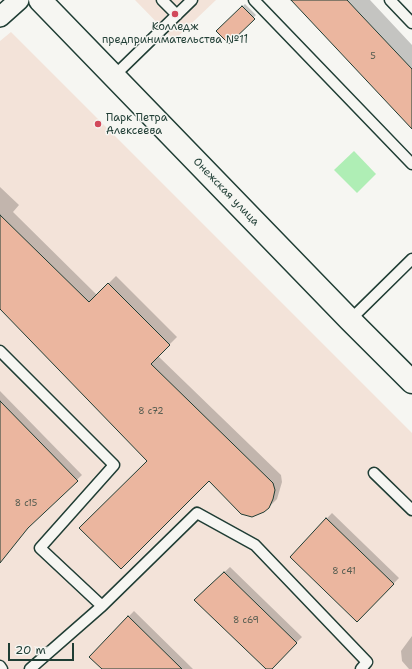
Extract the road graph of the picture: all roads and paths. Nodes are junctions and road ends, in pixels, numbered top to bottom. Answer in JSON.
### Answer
{"nodes":[{"id":1,"x":19,"y":0,"type":"edge"},
{"id":2,"x":40,"y":0,"type":"edge"},
{"id":3,"x":162,"y":0,"type":"edge"},
{"id":4,"x":192,"y":0,"type":"edge"},
{"id":5,"x":254,"y":0,"type":"edge"},
{"id":6,"x":390,"y":0,"type":"edge"},
{"id":7,"x":177,"y":15,"type":"junction"},
{"id":8,"x":0,"y":17,"type":"edge"},
{"id":9,"x":412,"y":23,"type":"edge"},
{"id":10,"x":114,"y":76,"type":"junction"},
{"id":11,"x":412,"y":164,"type":"edge"},
{"id":12,"x":411,"y":262,"type":"edge"},
{"id":13,"x":350,"y":320,"type":"junction"},
{"id":14,"x":0,"y":351,"type":"edge"},
{"id":15,"x":412,"y":382,"type":"edge"},
{"id":16,"x":374,"y":473,"type":"dead end"},
{"id":17,"x":412,"y":510,"type":"edge"},
{"id":18,"x":102,"y":606,"type":"junction"},
{"id":19,"x":0,"y":666,"type":"edge"},
{"id":20,"x":2,"y":669,"type":"edge"},
{"id":21,"x":30,"y":669,"type":"edge"},
{"id":22,"x":360,"y":669,"type":"edge"}],
"edges":[{"from":1,"to":8,"type":"street"},
{"from":2,"to":10,"type":"main road","name":"Онежская улица"},
{"from":3,"to":7,"type":"lane"},
{"from":4,"to":7,"type":"lane"},
{"from":5,"to":11,"type":"lane"},
{"from":6,"to":9,"type":"lane"},
{"from":7,"to":10,"type":"lane"},
{"from":10,"to":13,"type":"main road","name":"Онежская улица"},
{"from":12,"to":13,"type":"lane"},
{"from":13,"to":15,"type":"main road","name":"Онежская улица"},
{"from":14,"to":18,"type":"lane"},
{"from":16,"to":17,"type":"lane"},
{"from":18,"to":21,"type":"lane"},
{"from":18,"to":22,"type":"lane"},
{"from":19,"to":20,"type":"lane"}]}
